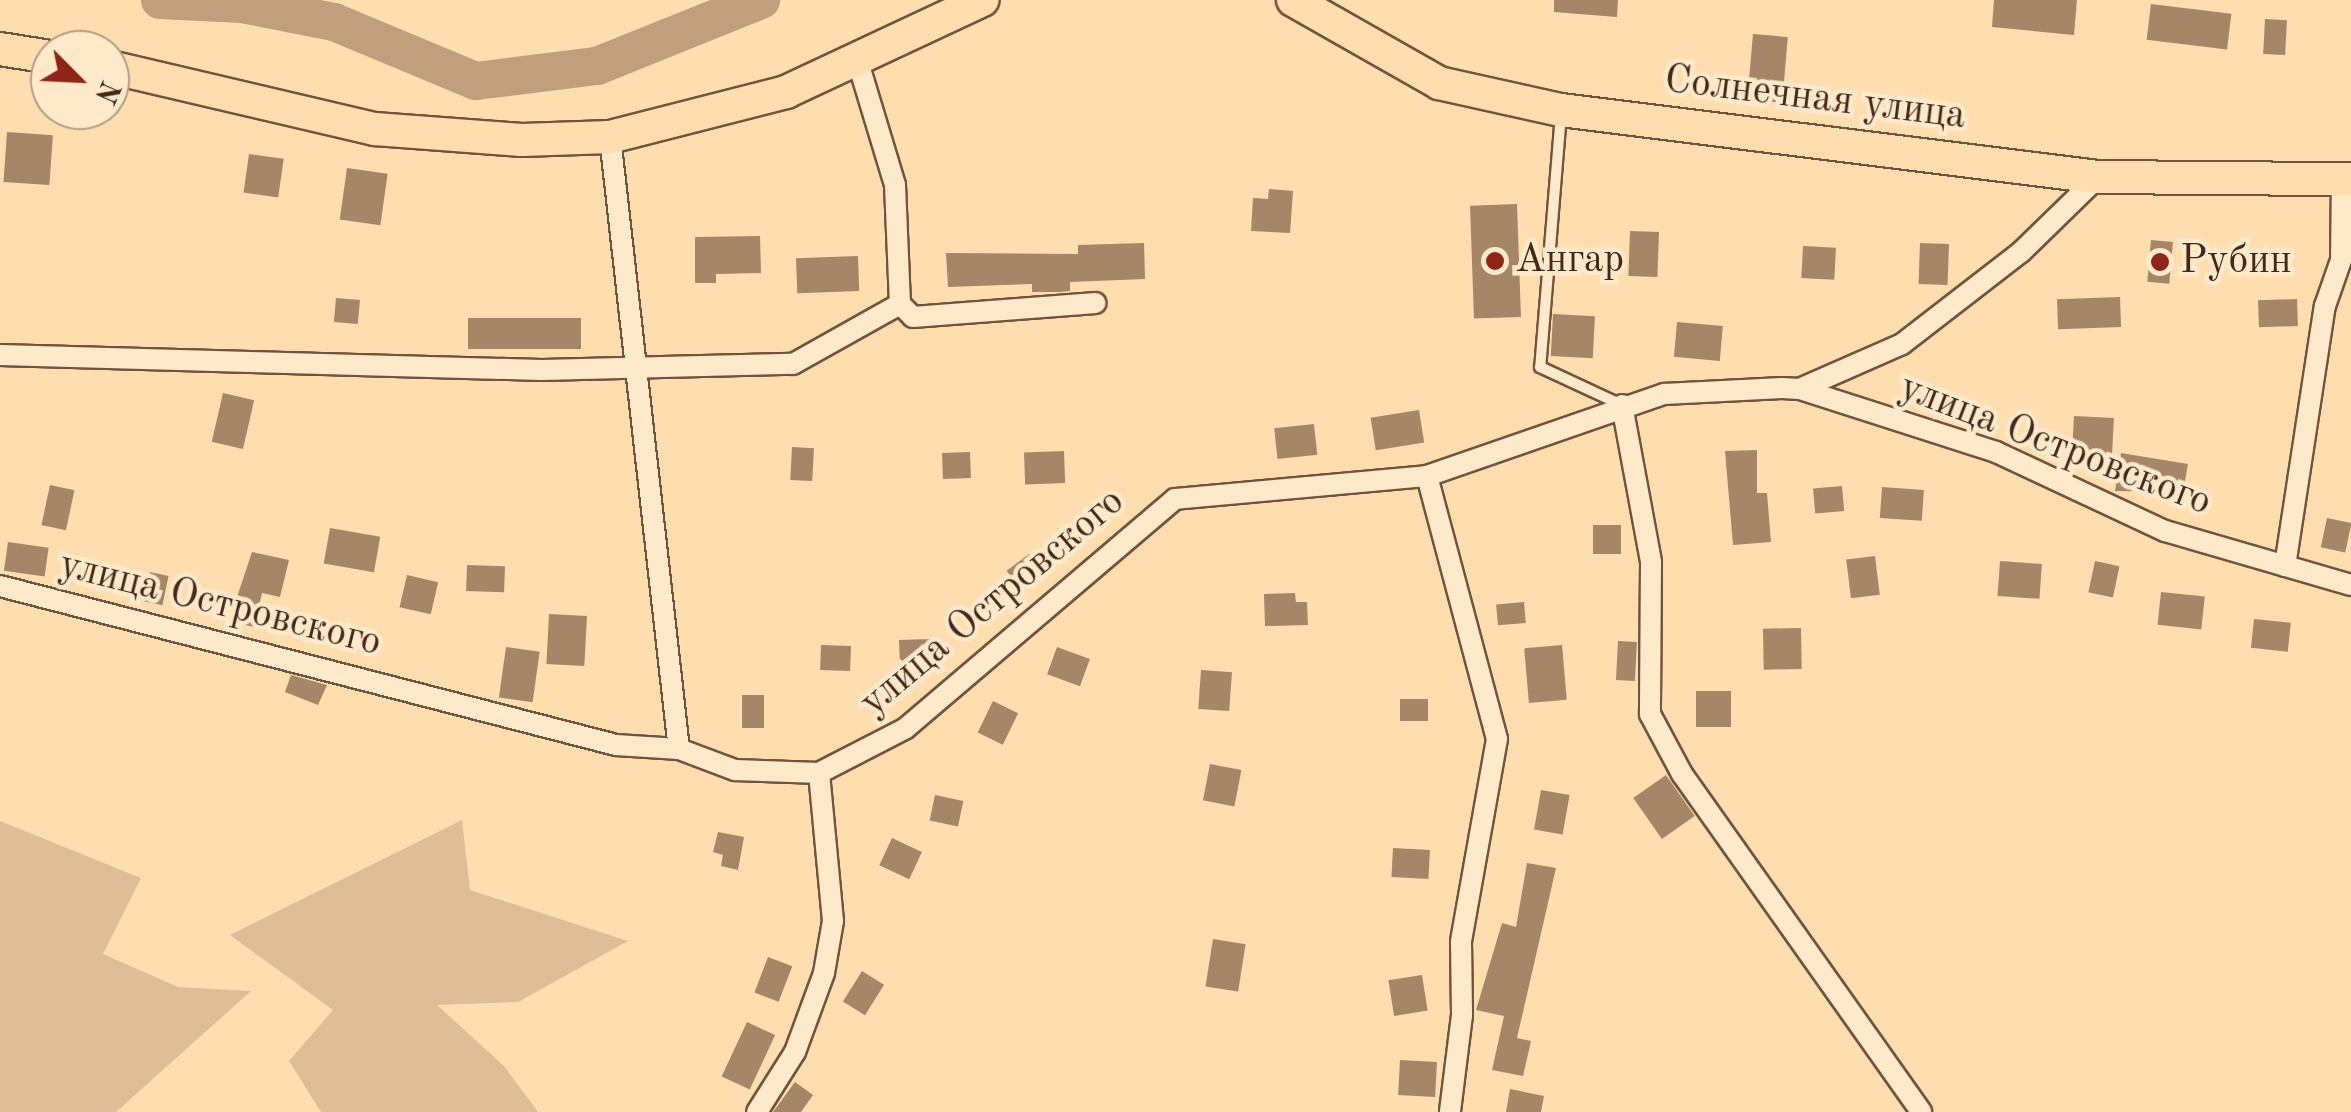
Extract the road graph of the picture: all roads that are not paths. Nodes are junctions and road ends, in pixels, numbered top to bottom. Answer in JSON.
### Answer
{"nodes":[{"id":1,"x":982,"y":0,"type":"edge"},
{"id":2,"x":1293,"y":0,"type":"edge"},
{"id":3,"x":0,"y":49,"type":"edge"},
{"id":4,"x":30,"y":54,"type":"edge"},
{"id":5,"x":857,"y":59,"type":"junction"},
{"id":6,"x":130,"y":73,"type":"edge"},
{"id":7,"x":1562,"y":110,"type":"junction"},
{"id":8,"x":610,"y":137,"type":"junction"},
{"id":9,"x":2098,"y":177,"type":"junction"},
{"id":10,"x":2346,"y":179,"type":"edge"},
{"id":11,"x":2346,"y":260,"type":"edge"},
{"id":12,"x":1094,"y":303,"type":"dead end"},
{"id":13,"x":900,"y":304,"type":"junction"},
{"id":14,"x":0,"y":355,"type":"edge"},
{"id":15,"x":633,"y":368,"type":"junction"},
{"id":16,"x":1800,"y":388,"type":"junction"},
{"id":17,"x":1622,"y":405,"type":"junction"},
{"id":18,"x":1426,"y":476,"type":"junction"},
{"id":19,"x":2285,"y":566,"type":"junction"},
{"id":20,"x":2351,"y":585,"type":"edge"},
{"id":21,"x":0,"y":586,"type":"edge"},
{"id":22,"x":679,"y":750,"type":"junction"},
{"id":23,"x":820,"y":773,"type":"junction"},
{"id":24,"x":757,"y":1112,"type":"edge"},
{"id":25,"x":1450,"y":1112,"type":"edge"},
{"id":26,"x":1921,"y":1112,"type":"edge"}],
"edges":[{"from":1,"to":5,"type":"main road"},
{"from":2,"to":7,"type":"main road","name":"Солнечная улица"},
{"from":3,"to":4,"type":"main road"},
{"from":5,"to":8,"type":"main road"},
{"from":5,"to":13,"type":"street"},
{"from":6,"to":8,"type":"main road"},
{"from":7,"to":9,"type":"main road","name":"Солнечная улица"},
{"from":7,"to":17,"type":"lane"},
{"from":8,"to":15,"type":"street"},
{"from":9,"to":10,"type":"main road","name":"Солнечная улица"},
{"from":9,"to":16,"type":"street","name":"улица Островского"},
{"from":10,"to":11,"type":"street"},
{"from":11,"to":19,"type":"street"},
{"from":12,"to":13,"type":"street"},
{"from":13,"to":15,"type":"street"},
{"from":14,"to":15,"type":"street"},
{"from":15,"to":22,"type":"street"},
{"from":16,"to":17,"type":"street","name":"улица Островского"},
{"from":16,"to":19,"type":"street","name":"улица Островского"},
{"from":17,"to":18,"type":"street","name":"улица Островского"},
{"from":17,"to":26,"type":"street"},
{"from":18,"to":23,"type":"street","name":"улица Островского"},
{"from":18,"to":25,"type":"street"},
{"from":19,"to":20,"type":"street","name":"улица Островского"},
{"from":21,"to":22,"type":"street","name":"улица Островского"},
{"from":22,"to":23,"type":"street","name":"улица Островского"},
{"from":23,"to":24,"type":"street"}]}
